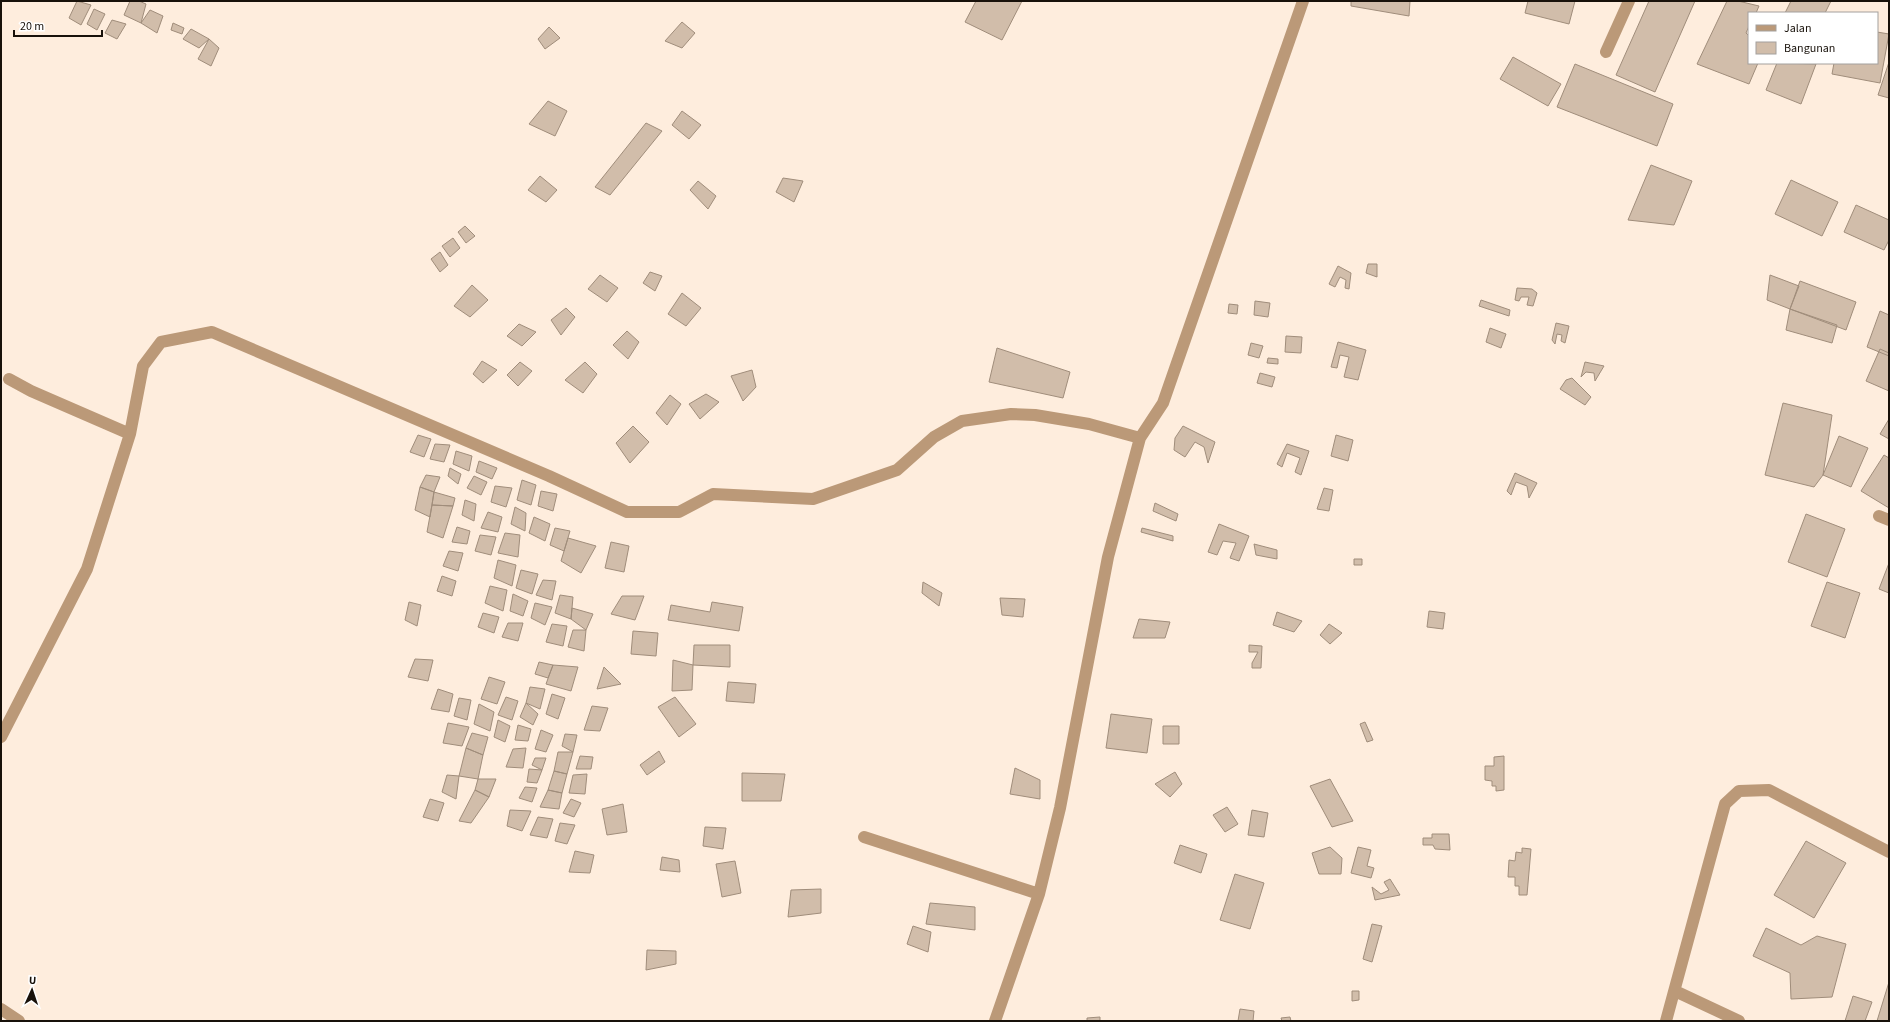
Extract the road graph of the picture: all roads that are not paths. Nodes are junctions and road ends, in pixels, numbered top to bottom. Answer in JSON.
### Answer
{"nodes":[{"id":1,"x":1303,"y":1,"type":"edge"},
{"id":2,"x":1629,"y":1,"type":"edge"},
{"id":3,"x":1606,"y":52,"type":"dead end"},
{"id":4,"x":9,"y":379,"type":"dead end"},
{"id":5,"x":130,"y":434,"type":"junction"},
{"id":6,"x":1140,"y":438,"type":"junction"},
{"id":7,"x":1,"y":737,"type":"edge"},
{"id":8,"x":864,"y":837,"type":"dead end"},
{"id":9,"x":1889,"y":852,"type":"edge"},
{"id":10,"x":1039,"y":894,"type":"junction"},
{"id":11,"x":1675,"y":991,"type":"junction"},
{"id":12,"x":1,"y":1009,"type":"edge"},
{"id":13,"x":19,"y":1021,"type":"edge"},
{"id":14,"x":995,"y":1021,"type":"edge"},
{"id":15,"x":1666,"y":1021,"type":"edge"},
{"id":16,"x":1739,"y":1021,"type":"edge"}],
"edges":[{"from":1,"to":6,"type":"street"},
{"from":2,"to":3,"type":"street"},
{"from":4,"to":5,"type":"street"},
{"from":5,"to":6,"type":"street"},
{"from":5,"to":7,"type":"street"},
{"from":6,"to":10,"type":"street"},
{"from":8,"to":10,"type":"street"},
{"from":9,"to":11,"type":"street"},
{"from":10,"to":14,"type":"street"},
{"from":11,"to":15,"type":"street"},
{"from":11,"to":16,"type":"street"},
{"from":12,"to":13,"type":"street"}]}
